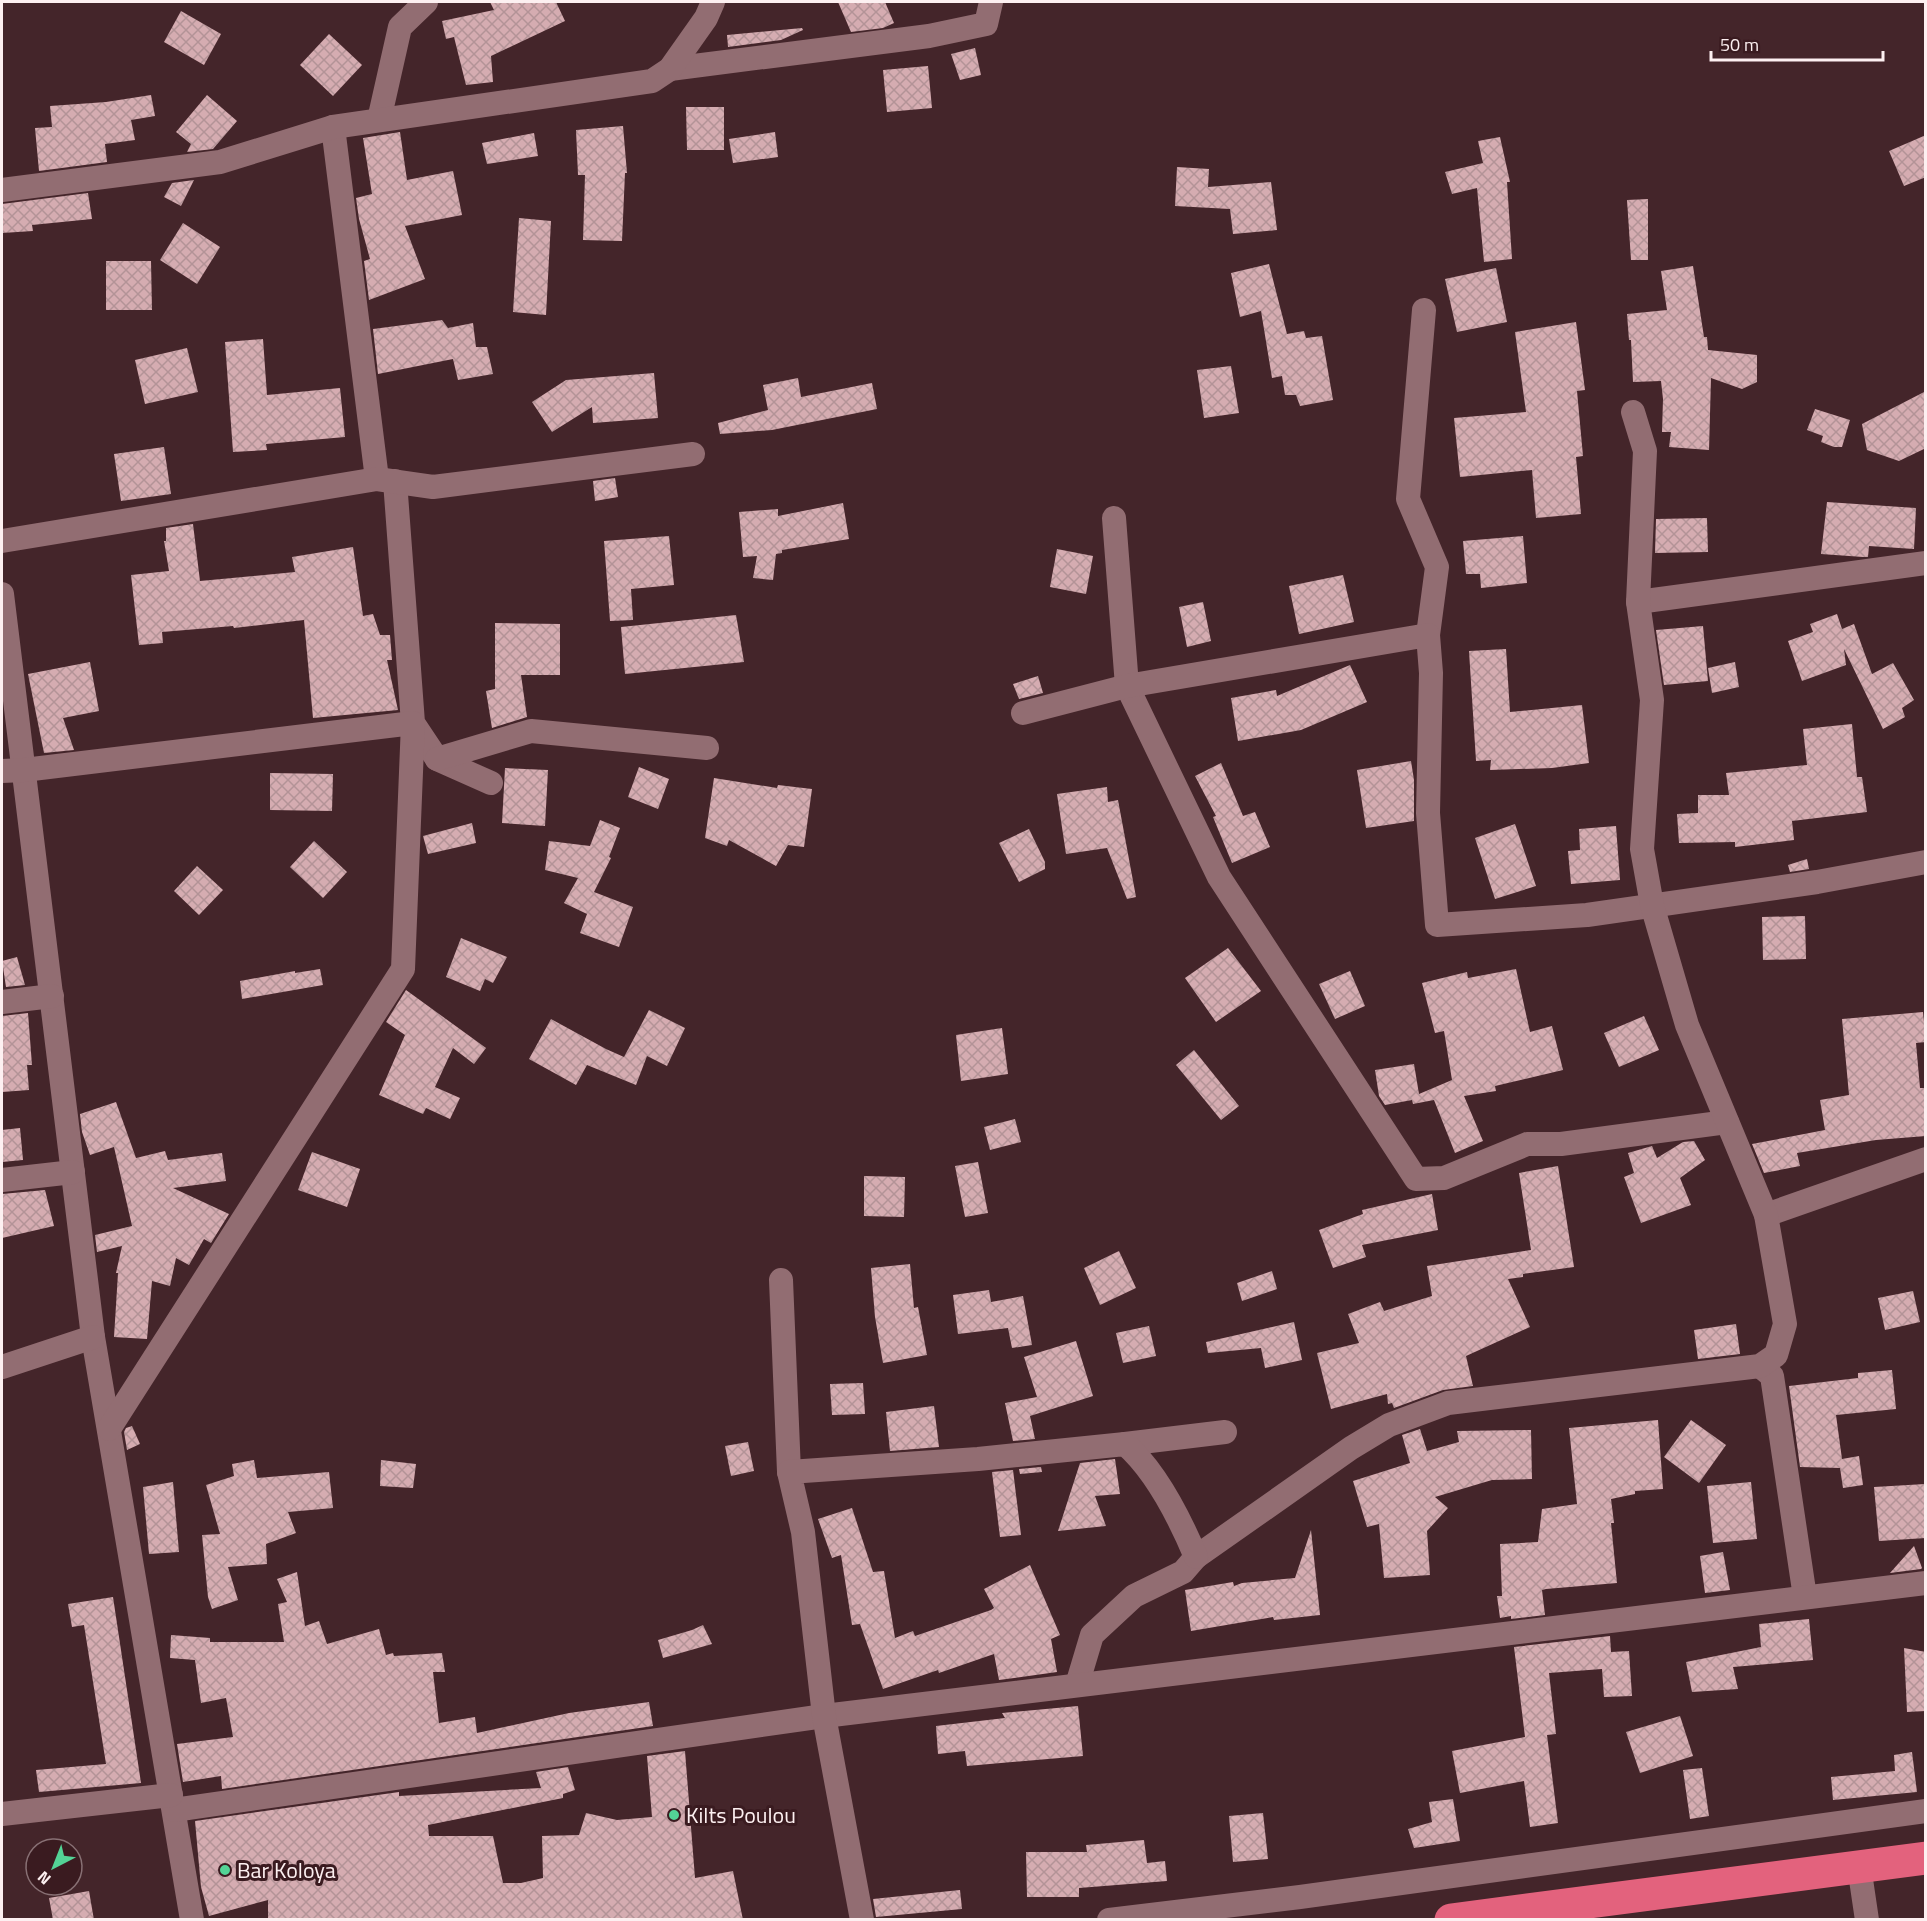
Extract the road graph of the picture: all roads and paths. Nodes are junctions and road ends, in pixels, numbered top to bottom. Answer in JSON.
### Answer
{"nodes":[{"id":1,"x":426,"y":2,"type":"edge"},
{"id":2,"x":713,"y":2,"type":"edge"},
{"id":3,"x":991,"y":2,"type":"edge"},
{"id":4,"x":670,"y":69,"type":"junction"},
{"id":5,"x":379,"y":120,"type":"junction"},
{"id":6,"x":333,"y":127,"type":"junction"},
{"id":7,"x":2,"y":190,"type":"edge"},
{"id":8,"x":1424,"y":310,"type":"dead end"},
{"id":9,"x":1633,"y":412,"type":"dead end"},
{"id":10,"x":693,"y":454,"type":"dead end"},
{"id":11,"x":386,"y":480,"type":"junction"},
{"id":12,"x":1114,"y":518,"type":"dead end"},
{"id":13,"x":2,"y":541,"type":"edge"},
{"id":14,"x":1926,"y":562,"type":"edge"},
{"id":15,"x":2,"y":594,"type":"edge"},
{"id":16,"x":1638,"y":602,"type":"junction"},
{"id":17,"x":1428,"y":635,"type":"junction"},
{"id":18,"x":1127,"y":686,"type":"junction"},
{"id":19,"x":1023,"y":713,"type":"dead end"},
{"id":20,"x":413,"y":723,"type":"junction"},
{"id":21,"x":707,"y":748,"type":"dead end"},
{"id":22,"x":437,"y":759,"type":"junction"},
{"id":23,"x":13,"y":771,"type":"edge"},
{"id":24,"x":491,"y":783,"type":"dead end"},
{"id":25,"x":1926,"y":862,"type":"edge"},
{"id":26,"x":1652,"y":905,"type":"junction"},
{"id":27,"x":52,"y":996,"type":"junction"},
{"id":28,"x":2,"y":1002,"type":"edge"},
{"id":29,"x":1727,"y":1122,"type":"junction"},
{"id":30,"x":1926,"y":1159,"type":"edge"},
{"id":31,"x":73,"y":1172,"type":"junction"},
{"id":32,"x":2,"y":1180,"type":"edge"},
{"id":33,"x":1766,"y":1215,"type":"junction"},
{"id":34,"x":781,"y":1280,"type":"dead end"},
{"id":35,"x":93,"y":1337,"type":"junction"},
{"id":36,"x":1760,"y":1366,"type":"junction"},
{"id":37,"x":2,"y":1367,"type":"edge"},
{"id":38,"x":109,"y":1429,"type":"junction"},
{"id":39,"x":1225,"y":1432,"type":"dead end"},
{"id":40,"x":1125,"y":1444,"type":"junction"},
{"id":41,"x":789,"y":1472,"type":"junction"},
{"id":42,"x":1197,"y":1557,"type":"junction"},
{"id":43,"x":1926,"y":1583,"type":"edge"},
{"id":44,"x":1805,"y":1597,"type":"junction"},
{"id":45,"x":1077,"y":1685,"type":"junction"},
{"id":46,"x":824,"y":1716,"type":"junction"},
{"id":47,"x":172,"y":1802,"type":"junction"},
{"id":48,"x":1926,"y":1811,"type":"edge"},
{"id":49,"x":2,"y":1814,"type":"edge"},
{"id":50,"x":1926,"y":1858,"type":"edge"},
{"id":51,"x":1859,"y":1866,"type":"junction"},
{"id":52,"x":192,"y":1920,"type":"edge"},
{"id":53,"x":862,"y":1920,"type":"edge"},
{"id":54,"x":1109,"y":1920,"type":"edge"},
{"id":55,"x":1451,"y":1920,"type":"edge"},
{"id":56,"x":1867,"y":1920,"type":"edge"}],
"edges":[{"from":1,"to":5,"type":"street"},
{"from":2,"to":4,"type":"street"},
{"from":3,"to":4,"type":"street"},
{"from":4,"to":5,"type":"street"},
{"from":5,"to":6,"type":"street"},
{"from":6,"to":7,"type":"street"},
{"from":6,"to":11,"type":"street"},
{"from":8,"to":17,"type":"street"},
{"from":9,"to":16,"type":"street"},
{"from":10,"to":11,"type":"street"},
{"from":11,"to":13,"type":"street"},
{"from":11,"to":20,"type":"street"},
{"from":12,"to":18,"type":"street"},
{"from":14,"to":16,"type":"street"},
{"from":15,"to":23,"type":"street"},
{"from":16,"to":26,"type":"street"},
{"from":17,"to":18,"type":"street"},
{"from":17,"to":26,"type":"street"},
{"from":18,"to":19,"type":"street"},
{"from":18,"to":29,"type":"street"},
{"from":20,"to":22,"type":"street"},
{"from":20,"to":23,"type":"street"},
{"from":20,"to":38,"type":"street"},
{"from":21,"to":22,"type":"street"},
{"from":22,"to":24,"type":"street"},
{"from":23,"to":27,"type":"street"},
{"from":25,"to":26,"type":"street"},
{"from":26,"to":29,"type":"street"},
{"from":27,"to":28,"type":"street"},
{"from":27,"to":31,"type":"street"},
{"from":29,"to":33,"type":"street"},
{"from":30,"to":33,"type":"street"},
{"from":31,"to":32,"type":"street"},
{"from":31,"to":35,"type":"street"},
{"from":33,"to":36,"type":"street"},
{"from":34,"to":41,"type":"street"},
{"from":35,"to":37,"type":"street"},
{"from":35,"to":38,"type":"street"},
{"from":36,"to":42,"type":"street"},
{"from":36,"to":44,"type":"street"},
{"from":38,"to":47,"type":"street"},
{"from":39,"to":40,"type":"street"},
{"from":40,"to":41,"type":"street"},
{"from":40,"to":42,"type":"street"},
{"from":41,"to":46,"type":"street"},
{"from":42,"to":45,"type":"street"},
{"from":43,"to":44,"type":"street"},
{"from":44,"to":45,"type":"street"},
{"from":45,"to":46,"type":"street"},
{"from":46,"to":47,"type":"street"},
{"from":46,"to":53,"type":"street"},
{"from":47,"to":49,"type":"street"},
{"from":47,"to":52,"type":"street"},
{"from":48,"to":54,"type":"street"},
{"from":50,"to":51,"type":"highway"},
{"from":51,"to":55,"type":"highway"},
{"from":51,"to":56,"type":"street"}]}
